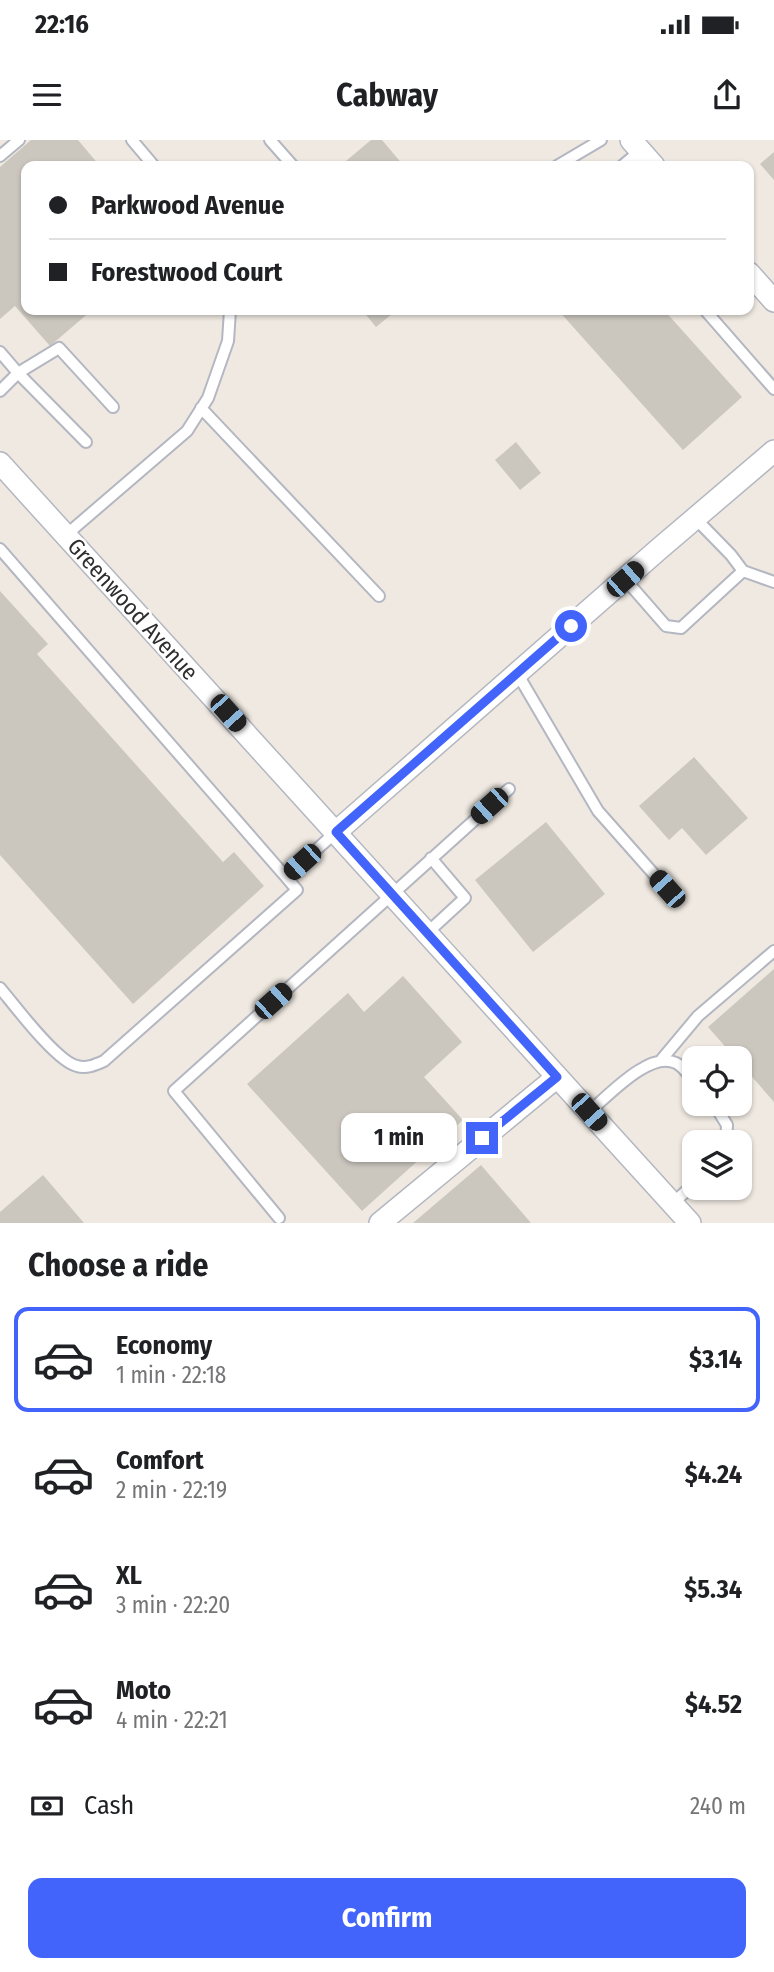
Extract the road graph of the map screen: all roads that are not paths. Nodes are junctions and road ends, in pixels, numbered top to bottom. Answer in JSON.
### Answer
{"nodes":[{"id":1,"x":19,"y":140,"type":"edge"},
{"id":2,"x":132,"y":140,"type":"edge"},
{"id":3,"x":270,"y":140,"type":"edge"},
{"id":4,"x":601,"y":140,"type":"edge"},
{"id":5,"x":0,"y":156,"type":"edge"},
{"id":6,"x":150,"y":161,"type":"edge"},
{"id":7,"x":289,"y":161,"type":"edge"},
{"id":8,"x":565,"y":161,"type":"edge"},
{"id":9,"x":754,"y":279,"type":"edge"},
{"id":10,"x":774,"y":302,"type":"edge"},
{"id":11,"x":230,"y":315,"type":"edge"},
{"id":12,"x":709,"y":315,"type":"edge"},
{"id":13,"x":0,"y":352,"type":"edge"},
{"id":14,"x":18,"y":373,"type":"junction"},
{"id":15,"x":774,"y":389,"type":"edge"},
{"id":16,"x":0,"y":391,"type":"edge"},
{"id":17,"x":113,"y":407,"type":"dead end"},
{"id":18,"x":201,"y":408,"type":"junction"},
{"id":19,"x":86,"y":442,"type":"dead end"},
{"id":20,"x":774,"y":451,"type":"edge"},
{"id":21,"x":0,"y":463,"type":"edge"},
{"id":22,"x":695,"y":519,"type":"junction"},
{"id":23,"x":66,"y":535,"type":"junction"},
{"id":24,"x":0,"y":549,"type":"edge"},
{"id":25,"x":743,"y":571,"type":"junction"},
{"id":26,"x":625,"y":579,"type":"junction"},
{"id":27,"x":774,"y":582,"type":"edge"},
{"id":28,"x":379,"y":596,"type":"dead end"},
{"id":29,"x":517,"y":673,"type":"junction"},
{"id":30,"x":509,"y":789,"type":"dead end"},
{"id":31,"x":336,"y":832,"type":"junction"},
{"id":32,"x":431,"y":858,"type":"junction"},
{"id":33,"x":286,"y":877,"type":"junction"},
{"id":34,"x":667,"y":889,"type":"dead end"},
{"id":35,"x":391,"y":894,"type":"junction"},
{"id":36,"x":427,"y":933,"type":"junction"},
{"id":37,"x":774,"y":951,"type":"edge"},
{"id":38,"x":0,"y":988,"type":"edge"},
{"id":39,"x":662,"y":1059,"type":"junction"},
{"id":40,"x":682,"y":1069,"type":"edge"},
{"id":41,"x":557,"y":1077,"type":"junction"},
{"id":42,"x":589,"y":1112,"type":"junction"},
{"id":43,"x":682,"y":1195,"type":"edge"},
{"id":44,"x":672,"y":1204,"type":"junction"},
{"id":45,"x":279,"y":1218,"type":"dead end"},
{"id":46,"x":380,"y":1223,"type":"edge"},
{"id":47,"x":690,"y":1223,"type":"edge"}],
"edges":[{"from":1,"to":5,"type":"lane"},
{"from":2,"to":6,"type":"lane"},
{"from":3,"to":7,"type":"lane"},
{"from":4,"to":8,"type":"lane"},
{"from":9,"to":10,"type":"street"},
{"from":11,"to":18,"type":"lane"},
{"from":12,"to":15,"type":"lane"},
{"from":13,"to":14,"type":"lane"},
{"from":14,"to":16,"type":"lane"},
{"from":14,"to":17,"type":"lane"},
{"from":14,"to":19,"type":"lane"},
{"from":18,"to":23,"type":"lane"},
{"from":18,"to":28,"type":"lane"},
{"from":20,"to":22,"type":"street"},
{"from":21,"to":23,"type":"street","name":"Greenwood Avenue"},
{"from":22,"to":25,"type":"lane"},
{"from":22,"to":26,"type":"street"},
{"from":23,"to":31,"type":"street","name":"Greenwood Avenue"},
{"from":24,"to":33,"type":"lane"},
{"from":25,"to":26,"type":"lane"},
{"from":25,"to":27,"type":"lane"},
{"from":26,"to":29,"type":"street"},
{"from":29,"to":31,"type":"street"},
{"from":29,"to":34,"type":"lane"},
{"from":30,"to":32,"type":"lane"},
{"from":31,"to":33,"type":"lane"},
{"from":31,"to":35,"type":"street","name":"Greenwood Avenue"},
{"from":32,"to":35,"type":"lane"},
{"from":32,"to":36,"type":"lane"},
{"from":33,"to":38,"type":"lane"},
{"from":35,"to":36,"type":"street","name":"Greenwood Avenue"},
{"from":35,"to":45,"type":"lane"},
{"from":36,"to":41,"type":"street","name":"Greenwood Avenue"},
{"from":37,"to":39,"type":"lane"},
{"from":39,"to":40,"type":"lane"},
{"from":39,"to":42,"type":"lane"},
{"from":41,"to":42,"type":"street","name":"Greenwood Avenue"},
{"from":41,"to":46,"type":"street"},
{"from":42,"to":44,"type":"street","name":"Greenwood Avenue"},
{"from":43,"to":44,"type":"lane"},
{"from":44,"to":47,"type":"street","name":"Greenwood Avenue"}]}
